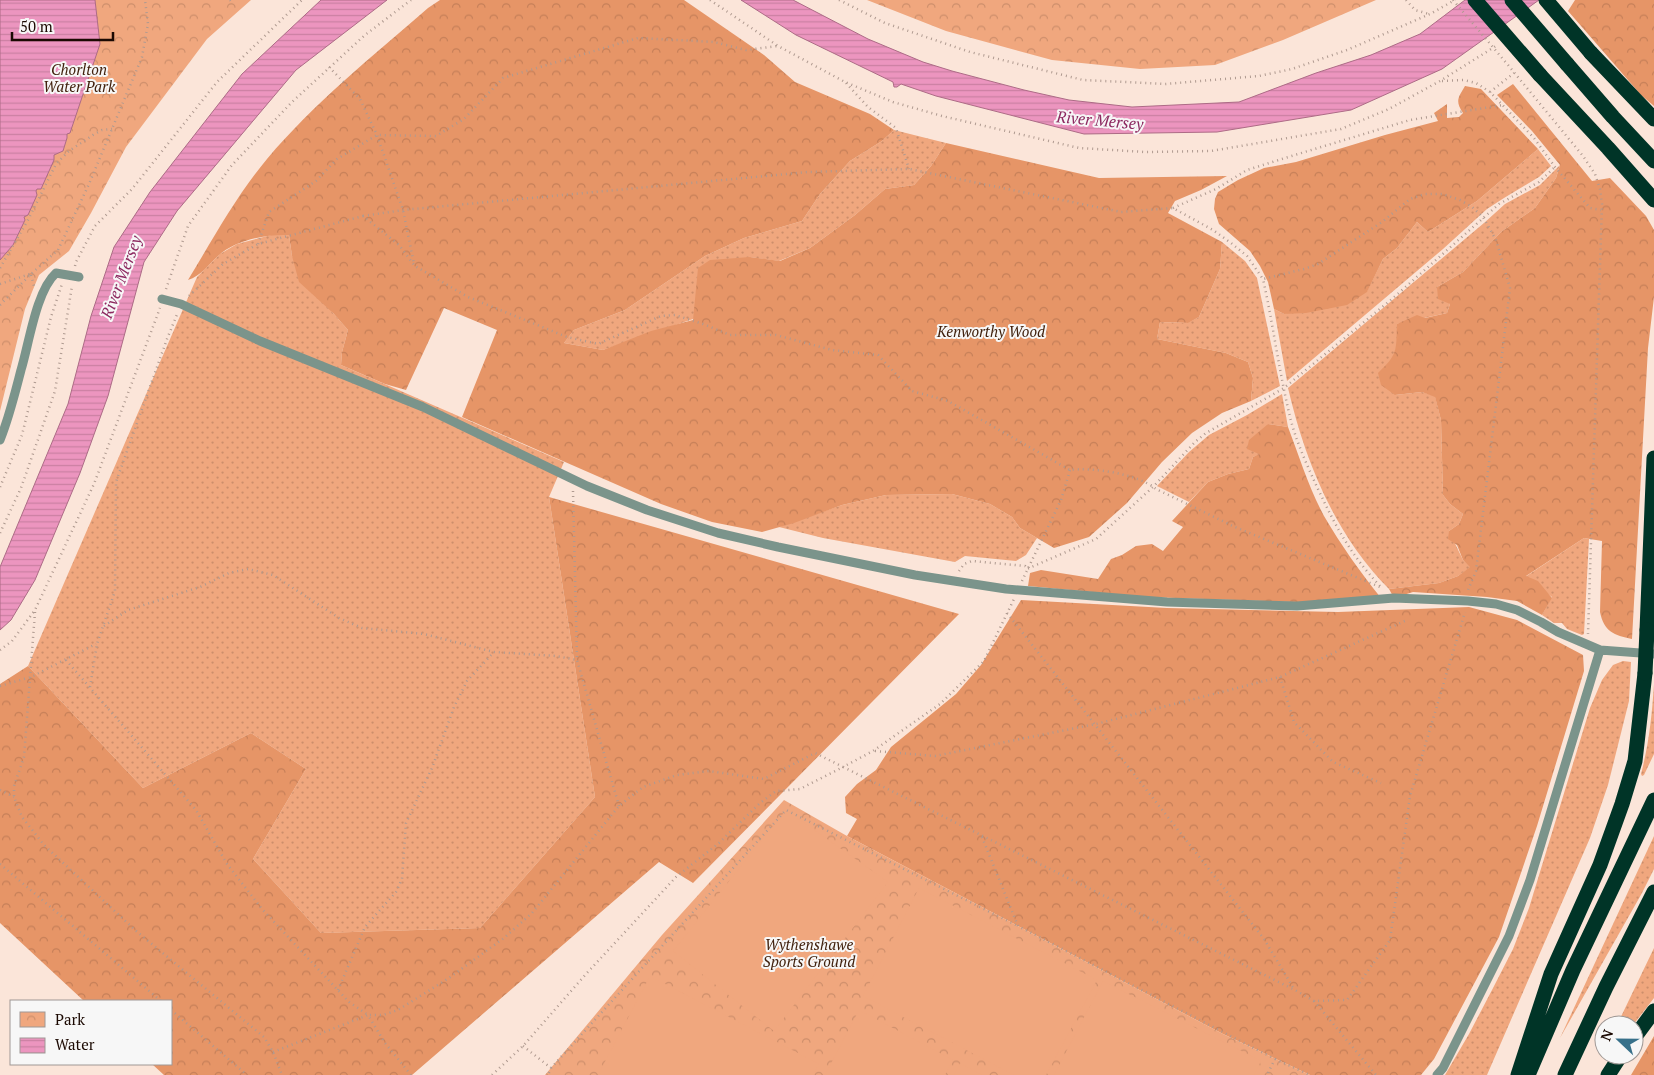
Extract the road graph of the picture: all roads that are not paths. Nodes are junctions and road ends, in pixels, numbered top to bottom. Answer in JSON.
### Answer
{"nodes":[{"id":1,"x":1475,"y":0,"type":"edge"},
{"id":2,"x":1512,"y":0,"type":"edge"},
{"id":3,"x":1546,"y":0,"type":"edge"},
{"id":4,"x":1654,"y":119,"type":"edge"},
{"id":5,"x":1654,"y":161,"type":"edge"},
{"id":6,"x":1654,"y":200,"type":"edge"},
{"id":7,"x":73,"y":275,"type":"road end"},
{"id":8,"x":162,"y":299,"type":"road end"},
{"id":9,"x":0,"y":440,"type":"edge"},
{"id":10,"x":1654,"y":458,"type":"edge"},
{"id":11,"x":1600,"y":650,"type":"junction"},
{"id":12,"x":1654,"y":654,"type":"edge"},
{"id":13,"x":1654,"y":800,"type":"edge"},
{"id":14,"x":1654,"y":892,"type":"edge"},
{"id":15,"x":1654,"y":1010,"type":"edge"},
{"id":16,"x":1644,"y":1024,"type":"edge"},
{"id":17,"x":1437,"y":1075,"type":"edge"},
{"id":18,"x":1518,"y":1075,"type":"edge"},
{"id":19,"x":1528,"y":1075,"type":"edge"},
{"id":20,"x":1565,"y":1075,"type":"edge"}],
"edges":[{"from":1,"to":6,"type":"highway","bridge":true},
{"from":2,"to":5,"type":"highway","bridge":true},
{"from":3,"to":4,"type":"highway","bridge":true},
{"from":7,"to":9,"type":"lane"},
{"from":8,"to":11,"type":"lane"},
{"from":10,"to":18,"type":"highway","bridge":true},
{"from":11,"to":12,"type":"lane"},
{"from":11,"to":17,"type":"lane"},
{"from":13,"to":19,"type":"highway"},
{"from":14,"to":20,"type":"highway"},
{"from":15,"to":16,"type":"highway"}]}
